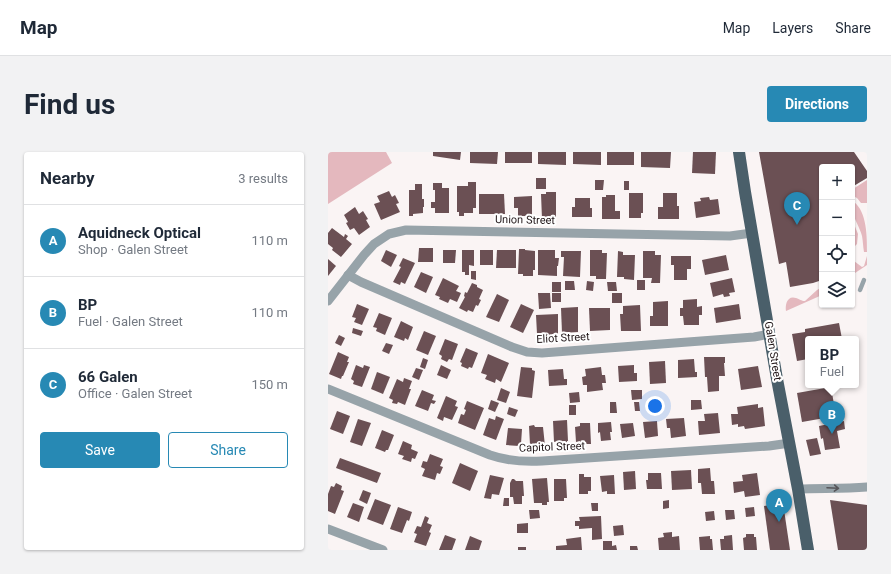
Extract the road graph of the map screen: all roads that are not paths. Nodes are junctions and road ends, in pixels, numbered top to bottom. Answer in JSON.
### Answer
{"nodes":[{"id":1,"x":739,"y":152,"type":"edge"},
{"id":2,"x":752,"y":233,"type":"junction"},
{"id":3,"x":348,"y":275,"type":"junction"},
{"id":4,"x":864,"y":280,"type":"dead end"},
{"id":5,"x":860,"y":290,"type":"dead end"},
{"id":6,"x":328,"y":301,"type":"edge"},
{"id":7,"x":770,"y":334,"type":"junction"},
{"id":8,"x":328,"y":389,"type":"edge"},
{"id":9,"x":790,"y":443,"type":"junction"},
{"id":10,"x":867,"y":487,"type":"edge"},
{"id":11,"x":798,"y":489,"type":"junction"},
{"id":12,"x":328,"y":529,"type":"edge"},
{"id":13,"x":383,"y":550,"type":"edge"},
{"id":14,"x":808,"y":550,"type":"edge"}],
"edges":[{"from":1,"to":2,"type":"main road","name":"Galen Street"},
{"from":2,"to":3,"type":"street","name":"Union Street"},
{"from":2,"to":7,"type":"main road","name":"Galen Street"},
{"from":3,"to":6,"type":"street","name":"Union Street"},
{"from":3,"to":7,"type":"street","name":"Eliot Street"},
{"from":4,"to":5,"type":"lane"},
{"from":7,"to":9,"type":"main road","name":"Galen Street"},
{"from":8,"to":9,"type":"street","name":"Capitol Street"},
{"from":9,"to":11,"type":"main road","name":"Galen Street"},
{"from":11,"to":10,"type":"street","one_way":true},
{"from":11,"to":14,"type":"main road","name":"Galen Street"},
{"from":12,"to":13,"type":"street"}]}
